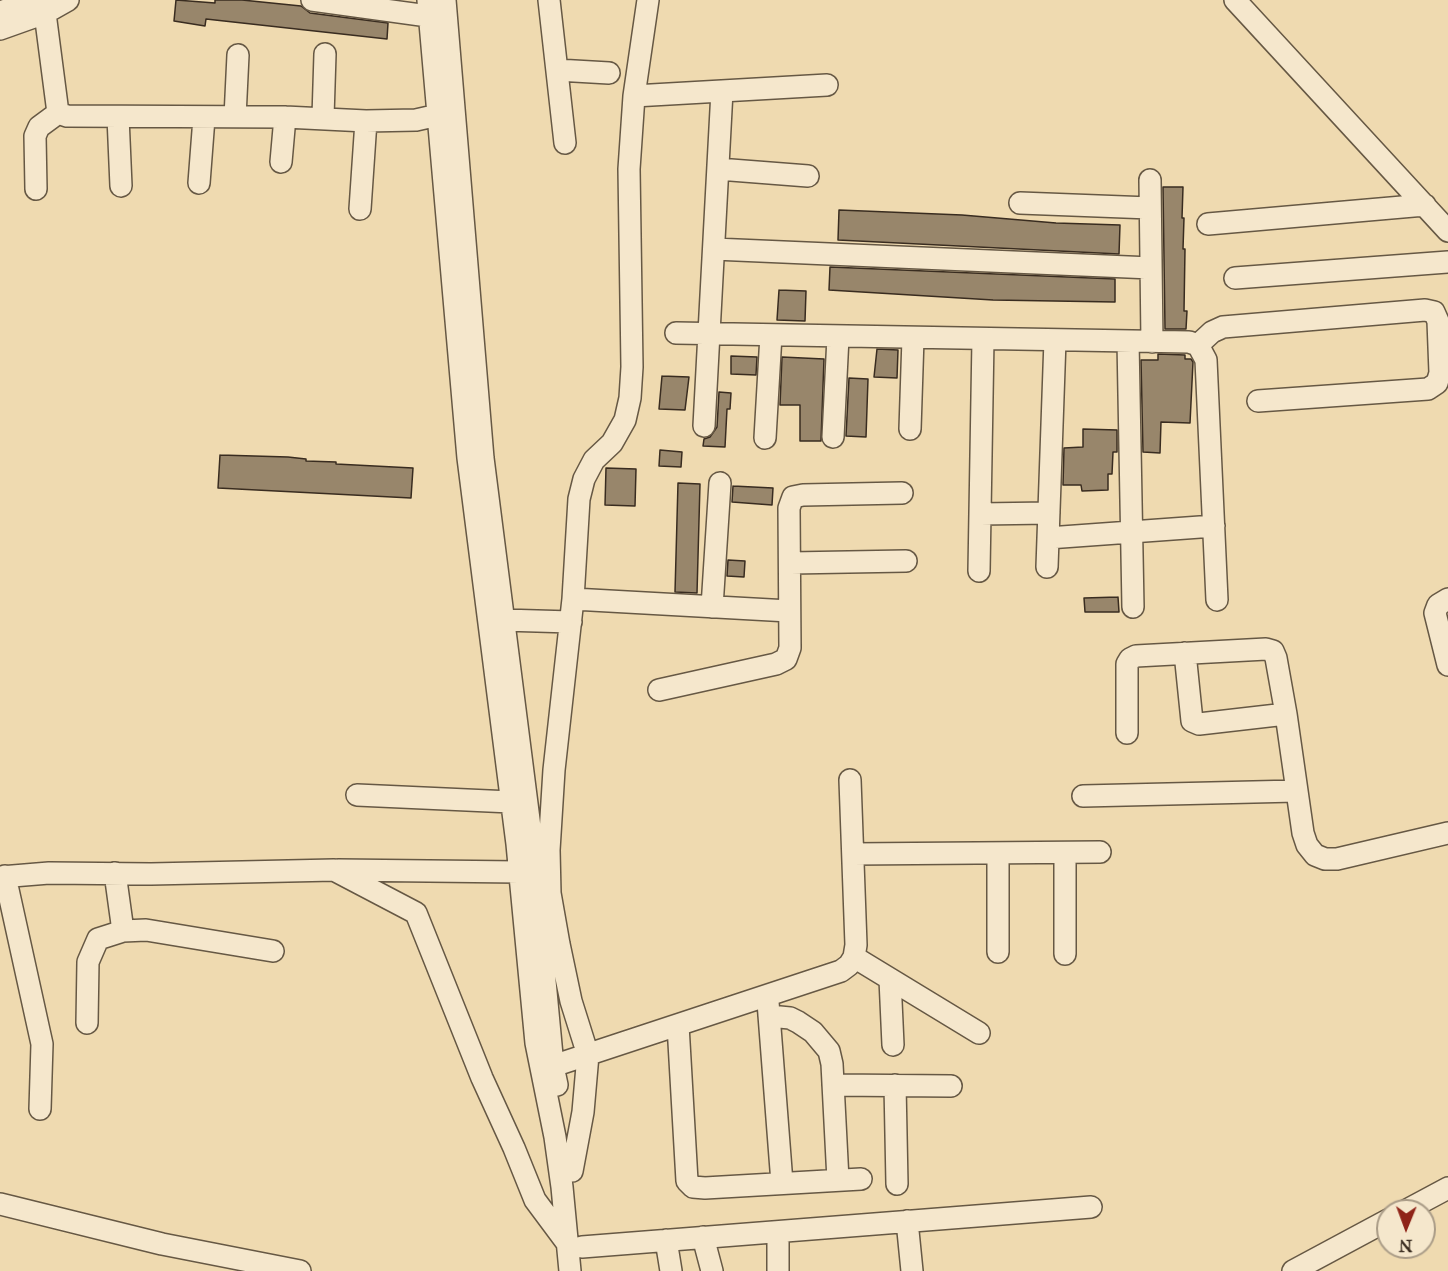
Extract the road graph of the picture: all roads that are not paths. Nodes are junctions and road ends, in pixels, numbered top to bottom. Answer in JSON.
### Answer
{"nodes":[{"id":1,"x":68,"y":0,"type":"edge"},
{"id":2,"x":312,"y":0,"type":"edge"},
{"id":3,"x":445,"y":0,"type":"edge"},
{"id":4,"x":549,"y":0,"type":"edge"},
{"id":5,"x":648,"y":0,"type":"edge"},
{"id":6,"x":1235,"y":0,"type":"edge"},
{"id":7,"x":40,"y":4,"type":"edge"},
{"id":8,"x":428,"y":8,"type":"edge"},
{"id":9,"x":0,"y":12,"type":"edge"},
{"id":10,"x":0,"y":29,"type":"edge"},
{"id":11,"x":325,"y":54,"type":"dead end"},
{"id":12,"x":238,"y":55,"type":"dead end"},
{"id":13,"x":557,"y":70,"type":"junction"},
{"id":14,"x":609,"y":73,"type":"dead end"},
{"id":15,"x":827,"y":85,"type":"dead end"},
{"id":16,"x":722,"y":91,"type":"junction"},
{"id":17,"x":634,"y":96,"type":"junction"},
{"id":18,"x":58,"y":113,"type":"junction"},
{"id":19,"x":438,"y":115,"type":"junction"},
{"id":20,"x":118,"y":117,"type":"junction"},
{"id":21,"x":234,"y":117,"type":"junction"},
{"id":22,"x":285,"y":117,"type":"junction"},
{"id":23,"x":323,"y":117,"type":"junction"},
{"id":24,"x":204,"y":118,"type":"junction"},
{"id":25,"x":366,"y":121,"type":"junction"},
{"id":26,"x":565,"y":143,"type":"dead end"},
{"id":27,"x":281,"y":162,"type":"dead end"},
{"id":28,"x":718,"y":169,"type":"junction"},
{"id":29,"x":808,"y":176,"type":"dead end"},
{"id":30,"x":1150,"y":180,"type":"dead end"},
{"id":31,"x":200,"y":183,"type":"dead end"},
{"id":32,"x":121,"y":186,"type":"dead end"},
{"id":33,"x":36,"y":189,"type":"dead end"},
{"id":34,"x":1020,"y":203,"type":"dead end"},
{"id":35,"x":1425,"y":206,"type":"junction"},
{"id":36,"x":1150,"y":208,"type":"junction"},
{"id":37,"x":360,"y":209,"type":"dead end"},
{"id":38,"x":1208,"y":224,"type":"dead end"},
{"id":39,"x":1448,"y":231,"type":"edge"},
{"id":40,"x":714,"y":249,"type":"junction"},
{"id":41,"x":1448,"y":262,"type":"edge"},
{"id":42,"x":1151,"y":268,"type":"junction"},
{"id":43,"x":1235,"y":278,"type":"dead end"},
{"id":44,"x":676,"y":333,"type":"dead end"},
{"id":45,"x":709,"y":334,"type":"junction"},
{"id":46,"x":771,"y":335,"type":"junction"},
{"id":47,"x":838,"y":337,"type":"junction"},
{"id":48,"x":914,"y":338,"type":"junction"},
{"id":49,"x":982,"y":339,"type":"junction"},
{"id":50,"x":1055,"y":340,"type":"junction"},
{"id":51,"x":1128,"y":341,"type":"junction"},
{"id":52,"x":1152,"y":342,"type":"junction"},
{"id":53,"x":1198,"y":345,"type":"junction"},
{"id":54,"x":1258,"y":401,"type":"dead end"},
{"id":55,"x":704,"y":426,"type":"dead end"},
{"id":56,"x":910,"y":429,"type":"dead end"},
{"id":57,"x":833,"y":436,"type":"dead end"},
{"id":58,"x":765,"y":438,"type":"dead end"},
{"id":59,"x":720,"y":483,"type":"dead end"},
{"id":60,"x":902,"y":493,"type":"dead end"},
{"id":61,"x":1049,"y":513,"type":"junction"},
{"id":62,"x":980,"y":514,"type":"junction"},
{"id":63,"x":1214,"y":526,"type":"junction"},
{"id":64,"x":1131,"y":532,"type":"junction"},
{"id":65,"x":1048,"y":538,"type":"junction"},
{"id":66,"x":906,"y":561,"type":"dead end"},
{"id":67,"x":791,"y":563,"type":"junction"},
{"id":68,"x":1047,"y":567,"type":"dead end"},
{"id":69,"x":979,"y":571,"type":"dead end"},
{"id":70,"x":573,"y":599,"type":"junction"},
{"id":71,"x":1448,"y":599,"type":"edge"},
{"id":72,"x":1217,"y":600,"type":"dead end"},
{"id":73,"x":712,"y":607,"type":"junction"},
{"id":74,"x":1133,"y":607,"type":"dead end"},
{"id":75,"x":789,"y":611,"type":"junction"},
{"id":76,"x":503,"y":620,"type":"junction"},
{"id":77,"x":571,"y":622,"type":"junction"},
{"id":78,"x":1185,"y":653,"type":"junction"},
{"id":79,"x":1448,"y":665,"type":"edge"},
{"id":80,"x":659,"y":690,"type":"dead end"},
{"id":81,"x":1286,"y":714,"type":"junction"},
{"id":82,"x":1127,"y":733,"type":"dead end"},
{"id":83,"x":850,"y":780,"type":"dead end"},
{"id":84,"x":1296,"y":791,"type":"junction"},
{"id":85,"x":357,"y":795,"type":"dead end"},
{"id":86,"x":1083,"y":796,"type":"dead end"},
{"id":87,"x":511,"y":802,"type":"junction"},
{"id":88,"x":1448,"y":833,"type":"edge"},
{"id":89,"x":1100,"y":852,"type":"dead end"},
{"id":90,"x":1065,"y":853,"type":"junction"},
{"id":91,"x":853,"y":854,"type":"junction"},
{"id":92,"x":998,"y":854,"type":"junction"},
{"id":93,"x":334,"y":870,"type":"junction"},
{"id":94,"x":519,"y":872,"type":"junction"},
{"id":95,"x":115,"y":873,"type":"junction"},
{"id":96,"x":2,"y":876,"type":"edge"},
{"id":97,"x":123,"y":932,"type":"junction"},
{"id":98,"x":273,"y":951,"type":"dead end"},
{"id":99,"x":998,"y":952,"type":"dead end"},
{"id":100,"x":1065,"y":954,"type":"dead end"},
{"id":101,"x":854,"y":957,"type":"junction"},
{"id":102,"x":890,"y":979,"type":"junction"},
{"id":103,"x":768,"y":1006,"type":"junction"},
{"id":104,"x":87,"y":1023,"type":"dead end"},
{"id":105,"x":678,"y":1025,"type":"junction"},
{"id":106,"x":979,"y":1033,"type":"dead end"},
{"id":107,"x":892,"y":1045,"type":"dead end"},
{"id":108,"x":588,"y":1055,"type":"junction"},
{"id":109,"x":554,"y":1066,"type":"junction"},
{"id":110,"x":833,"y":1085,"type":"junction"},
{"id":111,"x":895,"y":1085,"type":"junction"},
{"id":112,"x":951,"y":1086,"type":"dead end"},
{"id":113,"x":40,"y":1109,"type":"dead end"},
{"id":114,"x":572,"y":1171,"type":"junction"},
{"id":115,"x":861,"y":1179,"type":"dead end"},
{"id":116,"x":838,"y":1180,"type":"junction"},
{"id":117,"x":782,"y":1183,"type":"junction"},
{"id":118,"x":897,"y":1184,"type":"dead end"},
{"id":119,"x":1448,"y":1188,"type":"edge"},
{"id":120,"x":1427,"y":1199,"type":"edge"},
{"id":121,"x":0,"y":1204,"type":"edge"},
{"id":122,"x":1091,"y":1207,"type":"dead end"},
{"id":123,"x":907,"y":1221,"type":"junction"},
{"id":124,"x":1376,"y":1226,"type":"edge"},
{"id":125,"x":778,"y":1232,"type":"junction"},
{"id":126,"x":703,"y":1238,"type":"junction"},
{"id":127,"x":666,"y":1240,"type":"junction"},
{"id":128,"x":576,"y":1261,"type":"edge"},
{"id":129,"x":300,"y":1271,"type":"edge"},
{"id":130,"x":671,"y":1271,"type":"edge"},
{"id":131,"x":712,"y":1271,"type":"edge"},
{"id":132,"x":778,"y":1271,"type":"edge"},
{"id":133,"x":912,"y":1271,"type":"edge"},
{"id":134,"x":1293,"y":1271,"type":"edge"}],
"edges":[{"from":1,"to":7,"type":"street"},
{"from":2,"to":8,"type":"street"},
{"from":3,"to":76,"type":"street"},
{"from":4,"to":13,"type":"street"},
{"from":5,"to":17,"type":"street"},
{"from":6,"to":35,"type":"street"},
{"from":7,"to":9,"type":"street"},
{"from":7,"to":10,"type":"street"},
{"from":7,"to":18,"type":"street"},
{"from":8,"to":19,"type":"street"},
{"from":11,"to":23,"type":"street"},
{"from":12,"to":21,"type":"street"},
{"from":13,"to":14,"type":"street"},
{"from":13,"to":26,"type":"street"},
{"from":15,"to":16,"type":"street"},
{"from":16,"to":17,"type":"street"},
{"from":16,"to":28,"type":"street"},
{"from":17,"to":70,"type":"street"},
{"from":18,"to":20,"type":"street"},
{"from":18,"to":33,"type":"street"},
{"from":19,"to":25,"type":"street"},
{"from":19,"to":87,"type":"street"},
{"from":20,"to":24,"type":"street"},
{"from":20,"to":32,"type":"street"},
{"from":21,"to":22,"type":"street"},
{"from":21,"to":24,"type":"street"},
{"from":22,"to":23,"type":"street"},
{"from":22,"to":27,"type":"street"},
{"from":23,"to":25,"type":"street"},
{"from":24,"to":31,"type":"street"},
{"from":25,"to":37,"type":"street"},
{"from":28,"to":29,"type":"street"},
{"from":28,"to":40,"type":"street"},
{"from":30,"to":36,"type":"street"},
{"from":34,"to":36,"type":"street"},
{"from":35,"to":38,"type":"street"},
{"from":35,"to":39,"type":"street"},
{"from":36,"to":42,"type":"street"},
{"from":40,"to":42,"type":"street"},
{"from":40,"to":45,"type":"street"},
{"from":41,"to":43,"type":"street"},
{"from":42,"to":52,"type":"street"},
{"from":44,"to":45,"type":"street"},
{"from":45,"to":46,"type":"street"},
{"from":45,"to":55,"type":"street"},
{"from":46,"to":47,"type":"street"},
{"from":46,"to":58,"type":"street"},
{"from":47,"to":48,"type":"street"},
{"from":47,"to":57,"type":"street"},
{"from":48,"to":49,"type":"street"},
{"from":48,"to":56,"type":"street"},
{"from":49,"to":50,"type":"street"},
{"from":49,"to":62,"type":"street"},
{"from":50,"to":51,"type":"street"},
{"from":50,"to":61,"type":"street"},
{"from":51,"to":52,"type":"street"},
{"from":51,"to":64,"type":"street"},
{"from":52,"to":53,"type":"street"},
{"from":53,"to":54,"type":"street"},
{"from":53,"to":63,"type":"street"},
{"from":59,"to":73,"type":"street"},
{"from":60,"to":67,"type":"street"},
{"from":61,"to":62,"type":"street"},
{"from":61,"to":65,"type":"street"},
{"from":62,"to":69,"type":"street"},
{"from":63,"to":64,"type":"street"},
{"from":63,"to":72,"type":"street"},
{"from":64,"to":65,"type":"street"},
{"from":64,"to":74,"type":"street"},
{"from":65,"to":68,"type":"street"},
{"from":66,"to":67,"type":"street"},
{"from":67,"to":75,"type":"street"},
{"from":70,"to":73,"type":"street"},
{"from":70,"to":77,"type":"street"},
{"from":71,"to":79,"type":"street"},
{"from":73,"to":75,"type":"street"},
{"from":75,"to":80,"type":"street"},
{"from":76,"to":77,"type":"street"},
{"from":76,"to":109,"type":"street"},
{"from":77,"to":108,"type":"street"},
{"from":78,"to":81,"type":"street"},
{"from":78,"to":81,"type":"street"},
{"from":78,"to":82,"type":"street"},
{"from":81,"to":84,"type":"street"},
{"from":83,"to":91,"type":"street"},
{"from":84,"to":86,"type":"street"},
{"from":84,"to":88,"type":"street"},
{"from":85,"to":87,"type":"street"},
{"from":87,"to":94,"type":"street"},
{"from":89,"to":90,"type":"street"},
{"from":90,"to":92,"type":"street"},
{"from":90,"to":100,"type":"street"},
{"from":91,"to":92,"type":"street"},
{"from":91,"to":101,"type":"street"},
{"from":92,"to":99,"type":"street"},
{"from":93,"to":94,"type":"street"},
{"from":93,"to":95,"type":"street"},
{"from":93,"to":128,"type":"street"},
{"from":94,"to":128,"type":"street"},
{"from":95,"to":96,"type":"street"},
{"from":95,"to":97,"type":"street"},
{"from":96,"to":113,"type":"street"},
{"from":97,"to":98,"type":"street"},
{"from":97,"to":104,"type":"street"},
{"from":101,"to":102,"type":"street"},
{"from":101,"to":103,"type":"street"},
{"from":102,"to":106,"type":"street"},
{"from":102,"to":107,"type":"street"},
{"from":103,"to":105,"type":"street"},
{"from":103,"to":110,"type":"street"},
{"from":103,"to":117,"type":"street"},
{"from":105,"to":108,"type":"street"},
{"from":105,"to":117,"type":"street"},
{"from":108,"to":109,"type":"street"},
{"from":108,"to":114,"type":"street"},
{"from":109,"to":114,"type":"street"},
{"from":110,"to":111,"type":"street"},
{"from":110,"to":116,"type":"street"},
{"from":111,"to":112,"type":"street"},
{"from":111,"to":118,"type":"street"},
{"from":114,"to":128,"type":"street"},
{"from":115,"to":116,"type":"street"},
{"from":116,"to":117,"type":"street"},
{"from":119,"to":120,"type":"street"},
{"from":121,"to":129,"type":"street"},
{"from":122,"to":123,"type":"street"},
{"from":123,"to":125,"type":"street"},
{"from":123,"to":133,"type":"street"},
{"from":124,"to":134,"type":"street"},
{"from":125,"to":126,"type":"street"},
{"from":125,"to":132,"type":"street"},
{"from":126,"to":127,"type":"street"},
{"from":126,"to":131,"type":"street"},
{"from":127,"to":128,"type":"street"},
{"from":127,"to":130,"type":"street"}]}
